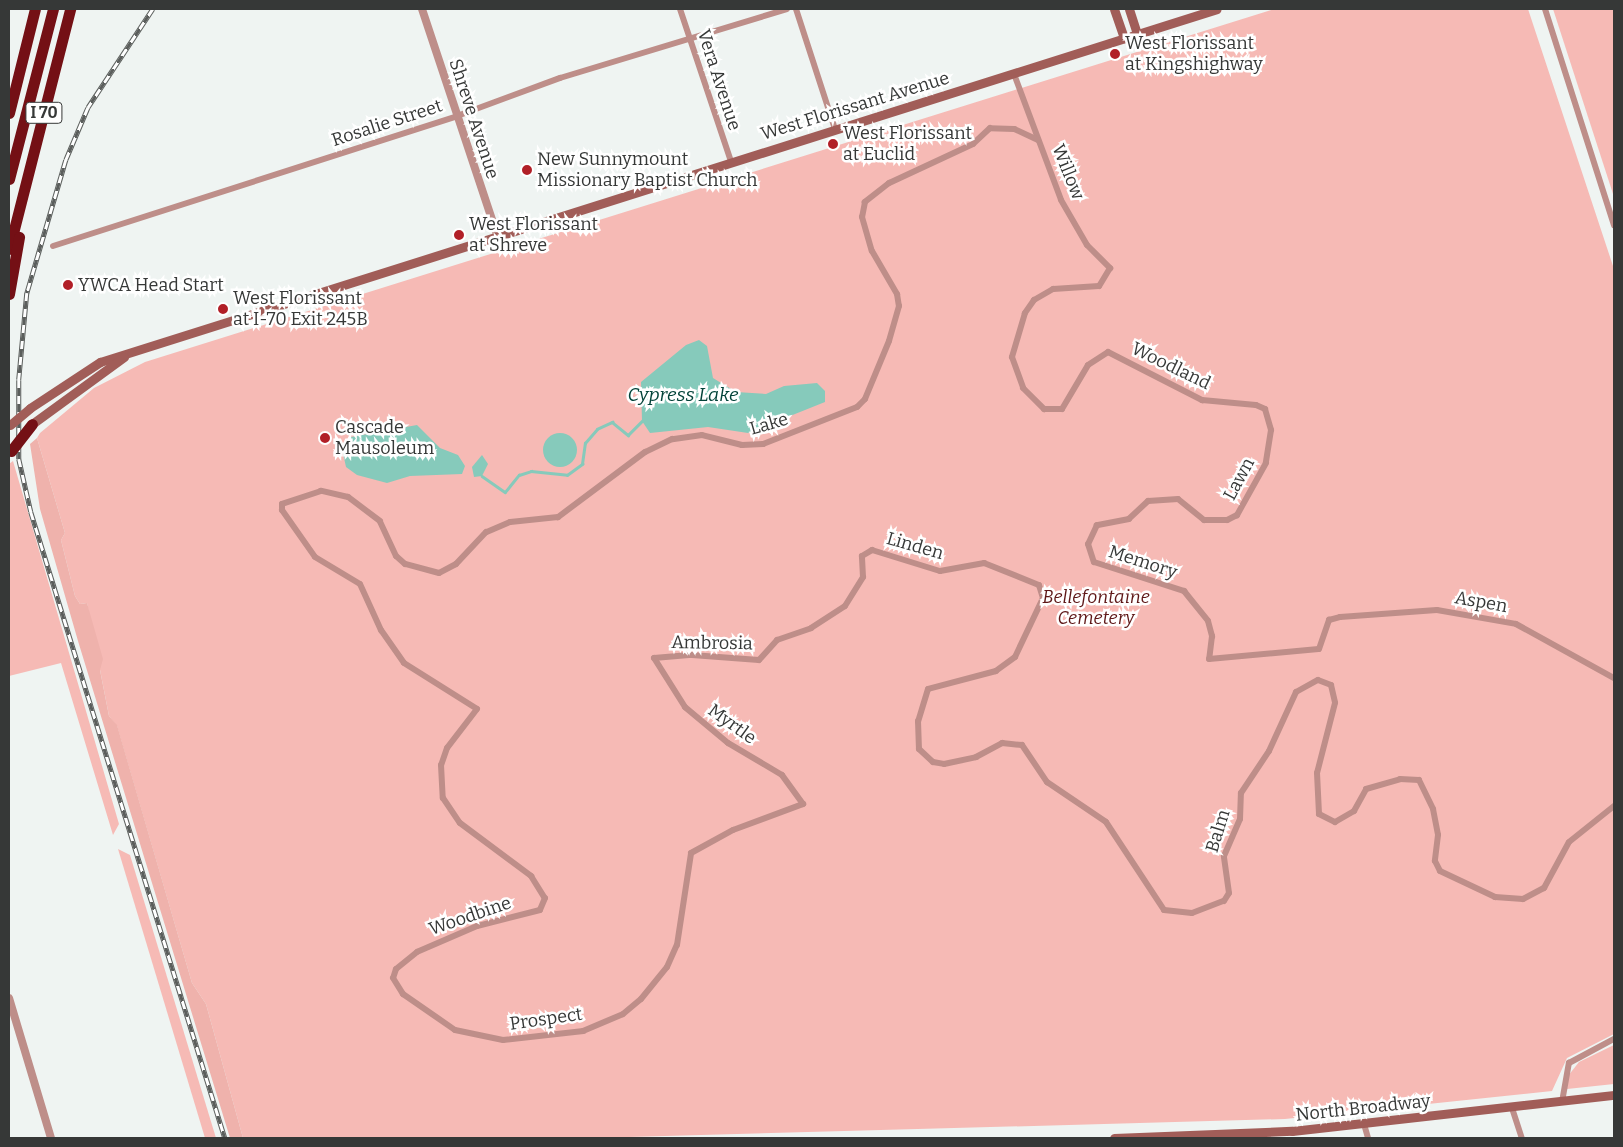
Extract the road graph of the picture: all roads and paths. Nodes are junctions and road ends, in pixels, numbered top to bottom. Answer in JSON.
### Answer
{"nodes":[{"id":1,"x":35,"y":9,"type":"edge"},
{"id":2,"x":53,"y":9,"type":"edge"},
{"id":3,"x":70,"y":9,"type":"edge"},
{"id":4,"x":422,"y":9,"type":"edge"},
{"id":5,"x":680,"y":9,"type":"edge"},
{"id":6,"x":787,"y":9,"type":"edge"},
{"id":7,"x":796,"y":9,"type":"edge"},
{"id":8,"x":1114,"y":9,"type":"edge"},
{"id":9,"x":1129,"y":9,"type":"edge"},
{"id":10,"x":1217,"y":9,"type":"edge"},
{"id":11,"x":1545,"y":9,"type":"edge"},
{"id":12,"x":1137,"y":34,"type":"junction"},
{"id":13,"x":690,"y":38,"type":"junction"},
{"id":14,"x":1124,"y":38,"type":"junction"},
{"id":15,"x":1014,"y":74,"type":"junction"},
{"id":16,"x":9,"y":113,"type":"edge"},
{"id":17,"x":457,"y":116,"type":"junction"},
{"id":18,"x":835,"y":130,"type":"junction"},
{"id":19,"x":1038,"y":140,"type":"junction"},
{"id":20,"x":730,"y":161,"type":"junction"},
{"id":21,"x":9,"y":179,"type":"edge"},
{"id":22,"x":17,"y":217,"type":"junction"},
{"id":23,"x":1614,"y":225,"type":"edge"},
{"id":24,"x":498,"y":238,"type":"junction"},
{"id":25,"x":53,"y":246,"type":"dead end"},
{"id":26,"x":9,"y":249,"type":"edge"},
{"id":27,"x":9,"y":294,"type":"edge"},
{"id":28,"x":131,"y":353,"type":"junction"},
{"id":29,"x":1105,"y":353,"type":"joint"},
{"id":30,"x":1256,"y":405,"type":"joint"},
{"id":31,"x":32,"y":424,"type":"joint"},
{"id":32,"x":9,"y":426,"type":"edge"},
{"id":33,"x":10,"y":448,"type":"edge"},
{"id":34,"x":1237,"y":515,"type":"joint"},
{"id":35,"x":862,"y":556,"type":"joint"},
{"id":36,"x":1329,"y":620,"type":"joint"},
{"id":37,"x":654,"y":658,"type":"joint"},
{"id":38,"x":1614,"y":678,"type":"edge"},
{"id":39,"x":1019,"y":744,"type":"joint"},
{"id":40,"x":1614,"y":806,"type":"edge"},
{"id":41,"x":691,"y":853,"type":"joint"},
{"id":42,"x":545,"y":905,"type":"joint"},
{"id":43,"x":394,"y":984,"type":"joint"},
{"id":44,"x":9,"y":998,"type":"edge"},
{"id":45,"x":1614,"y":1039,"type":"edge"},
{"id":46,"x":1614,"y":1095,"type":"edge"},
{"id":47,"x":1562,"y":1102,"type":"junction"},
{"id":48,"x":1512,"y":1108,"type":"junction"},
{"id":49,"x":1364,"y":1124,"type":"junction"},
{"id":50,"x":51,"y":1138,"type":"edge"},
{"id":51,"x":1114,"y":1138,"type":"edge"},
{"id":52,"x":1368,"y":1138,"type":"edge"},
{"id":53,"x":1522,"y":1138,"type":"edge"}],
"edges":[{"from":1,"to":16,"type":"highway","number":"I 70"},
{"from":2,"to":21,"type":"highway"},
{"from":3,"to":22,"type":"highway","number":"I 70"},
{"from":4,"to":17,"type":"street","name":"Shreve Avenue"},
{"from":5,"to":13,"type":"street","name":"Vera Avenue"},
{"from":6,"to":13,"type":"street","name":"Rosalie Street"},
{"from":7,"to":18,"type":"street"},
{"from":8,"to":14,"type":"main road"},
{"from":9,"to":12,"type":"main road"},
{"from":10,"to":12,"type":"main road","name":"West Florissant Avenue"},
{"from":11,"to":23,"type":"street"},
{"from":12,"to":14,"type":"main road","name":"West Florissant Avenue"},
{"from":13,"to":17,"type":"street","name":"Rosalie Street"},
{"from":13,"to":20,"type":"street","name":"Vera Avenue"},
{"from":14,"to":15,"type":"main road","name":"West Florissant Avenue"},
{"from":15,"to":18,"type":"main road","name":"West Florissant Avenue"},
{"from":15,"to":19,"type":"street","name":"Willow"},
{"from":17,"to":24,"type":"street","name":"Shreve Avenue"},
{"from":17,"to":25,"type":"street","name":"Rosalie Street"},
{"from":18,"to":20,"type":"main road","name":"West Florissant Avenue"},
{"from":19,"to":29,"type":"street","name":"Willow"},
{"from":19,"to":42,"type":"street","name":"Lake"},
{"from":20,"to":24,"type":"main road","name":"West Florissant Avenue"},
{"from":22,"to":26,"type":"highway","number":"I 70"},
{"from":22,"to":27,"type":"highway"},
{"from":24,"to":28,"type":"main road","name":"West Florissant Avenue"},
{"from":28,"to":31,"type":"main road","name":"West Florissant Avenue"},
{"from":28,"to":32,"type":"main road","name":"West Florissant Avenue","bridge":true},
{"from":29,"to":30,"type":"street","name":"Woodland"},
{"from":30,"to":34,"type":"street","name":"Lawn"},
{"from":31,"to":33,"type":"highway","bridge":true},
{"from":34,"to":36,"type":"street","name":"Memory"},
{"from":35,"to":37,"type":"street","name":"Ambrosia"},
{"from":35,"to":39,"type":"street","name":"Linden"},
{"from":36,"to":38,"type":"street","name":"Aspen"},
{"from":37,"to":41,"type":"street","name":"Myrtle"},
{"from":39,"to":40,"type":"street","name":"Balm"},
{"from":41,"to":43,"type":"street","name":"Prospect"},
{"from":42,"to":43,"type":"street","name":"Woodbine"},
{"from":44,"to":50,"type":"street"},
{"from":45,"to":47,"type":"street"},
{"from":46,"to":47,"type":"main road","name":"North Broadway"},
{"from":47,"to":48,"type":"main road","name":"North Broadway"},
{"from":48,"to":49,"type":"main road","name":"North Broadway"},
{"from":48,"to":53,"type":"street"},
{"from":49,"to":51,"type":"main road","name":"North Broadway"},
{"from":49,"to":52,"type":"street"}]}
